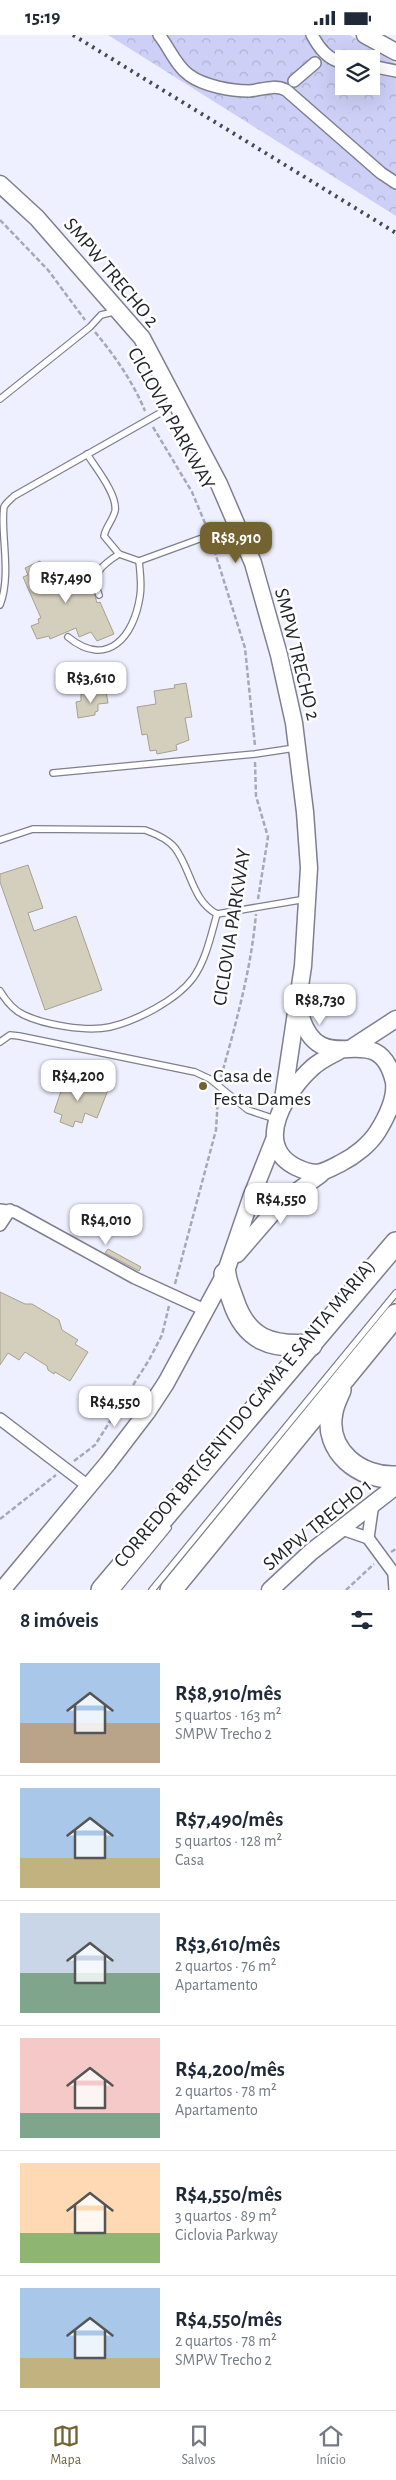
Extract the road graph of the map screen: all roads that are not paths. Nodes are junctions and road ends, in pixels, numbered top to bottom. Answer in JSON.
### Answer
{"nodes":[{"id":1,"x":159,"y":35,"type":"edge"},
{"id":2,"x":312,"y":35,"type":"edge"},
{"id":3,"x":375,"y":37,"type":"edge"},
{"id":4,"x":396,"y":52,"type":"edge"},
{"id":5,"x":335,"y":61,"type":"edge"},
{"id":6,"x":315,"y":63,"type":"dead end"},
{"id":7,"x":380,"y":68,"type":"edge"},
{"id":8,"x":396,"y":71,"type":"edge"},
{"id":9,"x":294,"y":81,"type":"dead end"},
{"id":10,"x":396,"y":183,"type":"edge"},
{"id":11,"x":0,"y":184,"type":"edge"},
{"id":12,"x":120,"y":311,"type":"junction"},
{"id":13,"x":0,"y":399,"type":"edge"},
{"id":14,"x":176,"y":403,"type":"junction"},
{"id":15,"x":87,"y":454,"type":"junction"},
{"id":16,"x":237,"y":526,"type":"junction"},
{"id":17,"x":119,"y":554,"type":"junction"},
{"id":18,"x":139,"y":561,"type":"junction"},
{"id":19,"x":99,"y":595,"type":"dead end"},
{"id":20,"x":0,"y":605,"type":"edge"},
{"id":21,"x":68,"y":637,"type":"dead end"},
{"id":22,"x":297,"y":748,"type":"junction"},
{"id":23,"x":53,"y":773,"type":"dead end"},
{"id":24,"x":0,"y":840,"type":"edge"},
{"id":25,"x":307,"y":899,"type":"junction"},
{"id":26,"x":217,"y":914,"type":"junction"},
{"id":27,"x":0,"y":991,"type":"edge"},
{"id":28,"x":298,"y":1007,"type":"junction"},
{"id":29,"x":396,"y":1019,"type":"edge"},
{"id":30,"x":0,"y":1042,"type":"edge"},
{"id":31,"x":346,"y":1049,"type":"junction"},
{"id":32,"x":395,"y":1081,"type":"edge"},
{"id":33,"x":280,"y":1113,"type":"junction"},
{"id":34,"x":274,"y":1140,"type":"junction"},
{"id":35,"x":321,"y":1174,"type":"junction"},
{"id":36,"x":5,"y":1210,"type":"edge"},
{"id":37,"x":0,"y":1225,"type":"edge"},
{"id":38,"x":396,"y":1243,"type":"edge"},
{"id":39,"x":228,"y":1269,"type":"junction"},
{"id":40,"x":396,"y":1293,"type":"edge"},
{"id":41,"x":207,"y":1311,"type":"junction"},
{"id":42,"x":396,"y":1315,"type":"edge"},
{"id":43,"x":311,"y":1345,"type":"junction"},
{"id":44,"x":344,"y":1377,"type":"junction"},
{"id":45,"x":0,"y":1419,"type":"edge"},
{"id":46,"x":88,"y":1486,"type":"junction"},
{"id":47,"x":395,"y":1486,"type":"edge"},
{"id":48,"x":373,"y":1503,"type":"junction"},
{"id":49,"x":174,"y":1522,"type":"dead end"},
{"id":50,"x":339,"y":1528,"type":"junction"},
{"id":51,"x":368,"y":1538,"type":"junction"},
{"id":52,"x":395,"y":1575,"type":"edge"},
{"id":53,"x":2,"y":1590,"type":"edge"},
{"id":54,"x":102,"y":1590,"type":"edge"},
{"id":55,"x":116,"y":1590,"type":"edge"},
{"id":56,"x":152,"y":1590,"type":"edge"},
{"id":57,"x":171,"y":1590,"type":"edge"},
{"id":58,"x":270,"y":1590,"type":"edge"},
{"id":59,"x":395,"y":1590,"type":"edge"}],
"edges":[{"from":1,"to":10,"type":"street"},
{"from":2,"to":5,"type":"street"},
{"from":3,"to":4,"type":"street"},
{"from":6,"to":9,"type":"street"},
{"from":7,"to":8,"type":"street"},
{"from":11,"to":12,"type":"street","name":"SMPW TRECHO 2"},
{"from":12,"to":13,"type":"lane"},
{"from":12,"to":14,"type":"street","name":"SMPW TRECHO 2"},
{"from":14,"to":15,"type":"lane"},
{"from":14,"to":16,"type":"street","name":"SMPW TRECHO 2"},
{"from":15,"to":17,"type":"lane"},
{"from":15,"to":20,"type":"lane"},
{"from":16,"to":18,"type":"lane"},
{"from":16,"to":22,"type":"street","name":"SMPW TRECHO 2"},
{"from":17,"to":18,"type":"lane"},
{"from":17,"to":19,"type":"lane"},
{"from":18,"to":21,"type":"lane"},
{"from":22,"to":23,"type":"lane"},
{"from":22,"to":25,"type":"street","name":"SMPW TRECHO 2"},
{"from":24,"to":26,"type":"lane"},
{"from":25,"to":26,"type":"lane"},
{"from":25,"to":28,"type":"street","name":"SMPW TRECHO 2"},
{"from":26,"to":27,"type":"lane"},
{"from":28,"to":31,"type":"street"},
{"from":28,"to":33,"type":"street"},
{"from":29,"to":31,"type":"street"},
{"from":30,"to":33,"type":"lane"},
{"from":31,"to":32,"type":"street"},
{"from":31,"to":33,"type":"street"},
{"from":32,"to":35,"type":"street"},
{"from":33,"to":34,"type":"street"},
{"from":34,"to":35,"type":"street"},
{"from":34,"to":39,"type":"street"},
{"from":35,"to":39,"type":"street"},
{"from":36,"to":37,"type":"street"},
{"from":36,"to":41,"type":"street"},
{"from":38,"to":43,"type":"highway"},
{"from":39,"to":41,"type":"street"},
{"from":39,"to":43,"type":"highway"},
{"from":40,"to":56,"type":"lane"},
{"from":41,"to":46,"type":"street"},
{"from":42,"to":44,"type":"highway"},
{"from":43,"to":54,"type":"highway"},
{"from":44,"to":47,"type":"highway"},
{"from":44,"to":57,"type":"highway"},
{"from":45,"to":46,"type":"street"},
{"from":46,"to":53,"type":"street"},
{"from":47,"to":48,"type":"street","name":"SMPW TRECHO 1"},
{"from":48,"to":50,"type":"street","name":"SMPW TRECHO 1"},
{"from":48,"to":51,"type":"street"},
{"from":49,"to":55,"type":"lane","name":"CORREDOR BRT(SENTIDO GAMA E SANTA MARIA)"},
{"from":50,"to":51,"type":"street"},
{"from":50,"to":58,"type":"street","name":"SMPW TRECHO 1"},
{"from":51,"to":52,"type":"street"},
{"from":52,"to":59,"type":"street"}]}
